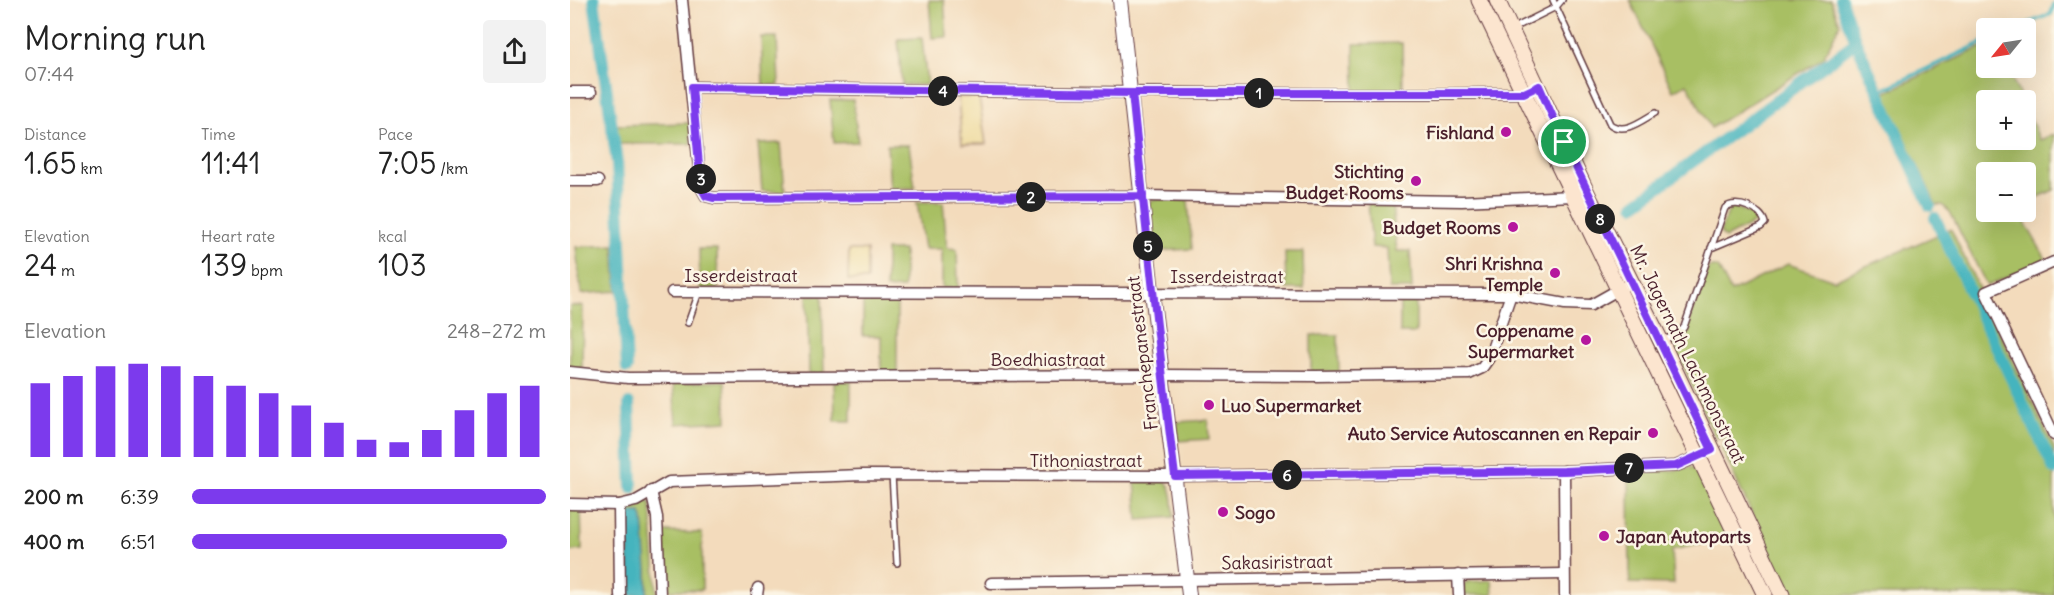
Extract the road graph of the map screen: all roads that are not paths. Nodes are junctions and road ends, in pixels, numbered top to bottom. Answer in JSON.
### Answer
{"nodes":[{"id":1,"x":682,"y":0,"type":"edge"},
{"id":2,"x":1120,"y":0,"type":"edge"},
{"id":3,"x":1479,"y":0,"type":"edge"},
{"id":4,"x":1497,"y":0,"type":"edge"},
{"id":5,"x":1553,"y":0,"type":"edge"},
{"id":6,"x":1562,"y":0,"type":"edge"},
{"id":7,"x":1557,"y":7,"type":"junction"},
{"id":8,"x":1512,"y":29,"type":"junction"},
{"id":9,"x":1539,"y":86,"type":"junction"},
{"id":10,"x":692,"y":87,"type":"junction"},
{"id":11,"x":570,"y":92,"type":"edge"},
{"id":12,"x":591,"y":92,"type":"dead end"},
{"id":13,"x":1132,"y":93,"type":"junction"},
{"id":14,"x":1524,"y":93,"type":"junction"},
{"id":15,"x":1655,"y":113,"type":"dead end"},
{"id":16,"x":570,"y":181,"type":"edge"},
{"id":17,"x":598,"y":181,"type":"dead end"},
{"id":18,"x":1143,"y":196,"type":"junction"},
{"id":19,"x":1573,"y":196,"type":"junction"},
{"id":20,"x":1711,"y":248,"type":"junction"},
{"id":21,"x":2054,"y":262,"type":"edge"},
{"id":22,"x":1632,"y":282,"type":"junction"},
{"id":23,"x":1617,"y":290,"type":"junction"},
{"id":24,"x":672,"y":292,"type":"dead end"},
{"id":25,"x":699,"y":292,"type":"junction"},
{"id":26,"x":1152,"y":292,"type":"junction"},
{"id":27,"x":1511,"y":294,"type":"junction"},
{"id":28,"x":688,"y":323,"type":"dead end"},
{"id":29,"x":1661,"y":341,"type":"junction"},
{"id":30,"x":570,"y":372,"type":"edge"},
{"id":31,"x":1163,"y":375,"type":"junction"},
{"id":32,"x":2054,"y":435,"type":"edge"},
{"id":33,"x":1705,"y":453,"type":"junction"},
{"id":34,"x":1564,"y":471,"type":"junction"},
{"id":35,"x":892,"y":475,"type":"junction"},
{"id":36,"x":1175,"y":476,"type":"junction"},
{"id":37,"x":651,"y":491,"type":"junction"},
{"id":38,"x":570,"y":504,"type":"edge"},
{"id":39,"x":619,"y":505,"type":"junction"},
{"id":40,"x":897,"y":563,"type":"dead end"},
{"id":41,"x":1564,"y":574,"type":"junction"},
{"id":42,"x":1458,"y":575,"type":"junction"},
{"id":43,"x":991,"y":582,"type":"dead end"},
{"id":44,"x":1188,"y":588,"type":"edge"},
{"id":45,"x":620,"y":595,"type":"edge"},
{"id":46,"x":660,"y":595,"type":"edge"},
{"id":47,"x":1460,"y":595,"type":"edge"},
{"id":48,"x":1565,"y":595,"type":"edge"},
{"id":49,"x":1765,"y":595,"type":"edge"},
{"id":50,"x":1782,"y":595,"type":"edge"}],
"edges":[{"from":1,"to":10,"type":"street"},
{"from":2,"to":13,"type":"street","name":"Franchepanestraat"},
{"from":3,"to":14,"type":"main road","name":"Mr. Jagernath Lachmonstraat"},
{"from":4,"to":8,"type":"main road","name":"Mr. Jagernath Lachmonstraat"},
{"from":5,"to":7,"type":"lane"},
{"from":6,"to":7,"type":"lane"},
{"from":7,"to":8,"type":"lane"},
{"from":7,"to":15,"type":"lane"},
{"from":8,"to":9,"type":"main road","name":"Mr. Jagernath Lachmonstraat"},
{"from":9,"to":14,"type":"street"},
{"from":9,"to":22,"type":"main road","name":"Mr. Jagernath Lachmonstraat"},
{"from":10,"to":13,"type":"street"},
{"from":10,"to":18,"type":"street"},
{"from":11,"to":12,"type":"street"},
{"from":13,"to":14,"type":"street"},
{"from":13,"to":18,"type":"street","name":"Franchepanestraat"},
{"from":14,"to":19,"type":"main road","name":"Mr. Jagernath Lachmonstraat"},
{"from":16,"to":17,"type":"street"},
{"from":18,"to":19,"type":"street"},
{"from":18,"to":26,"type":"street","name":"Franchepanestraat"},
{"from":19,"to":23,"type":"main road","name":"Mr. Jagernath Lachmonstraat"},
{"from":20,"to":20,"type":"lane"},
{"from":20,"to":29,"type":"lane"},
{"from":21,"to":32,"type":"street"},
{"from":22,"to":23,"type":"street","name":"Isserdeistraat"},
{"from":22,"to":29,"type":"main road","name":"Mr. Jagernath Lachmonstraat"},
{"from":23,"to":27,"type":"street","name":"Isserdeistraat"},
{"from":23,"to":33,"type":"main road","name":"Mr. Jagernath Lachmonstraat"},
{"from":24,"to":25,"type":"street","name":"Isserdeistraat"},
{"from":25,"to":26,"type":"street","name":"Isserdeistraat"},
{"from":25,"to":28,"type":"lane"},
{"from":26,"to":27,"type":"street","name":"Isserdeistraat"},
{"from":26,"to":31,"type":"street","name":"Franchepanestraat"},
{"from":27,"to":31,"type":"street","name":"Boedhiastraat"},
{"from":29,"to":33,"type":"main road","name":"Mr. Jagernath Lachmonstraat"},
{"from":30,"to":31,"type":"street","name":"Boedhiastraat"},
{"from":31,"to":36,"type":"street","name":"Franchepanestraat"},
{"from":33,"to":34,"type":"street","name":"Tithoniastraat"},
{"from":33,"to":49,"type":"main road","name":"Mr. Jagernath Lachmonstraat"},
{"from":33,"to":50,"type":"main road","name":"Mr. Jagernath Lachmonstraat"},
{"from":34,"to":36,"type":"street","name":"Tithoniastraat"},
{"from":34,"to":41,"type":"street"},
{"from":35,"to":36,"type":"street","name":"Tithoniastraat"},
{"from":35,"to":37,"type":"street","name":"Tithoniastraat"},
{"from":35,"to":40,"type":"lane"},
{"from":36,"to":44,"type":"street","name":"Franchepanestraat"},
{"from":37,"to":39,"type":"street","name":"Tithoniastraat"},
{"from":37,"to":46,"type":"street"},
{"from":38,"to":39,"type":"street","name":"Tithoniastraat"},
{"from":39,"to":45,"type":"street"},
{"from":41,"to":42,"type":"street","name":"Sakasiristraat"},
{"from":41,"to":48,"type":"street"},
{"from":42,"to":44,"type":"street","name":"Sakasiristraat"},
{"from":42,"to":47,"type":"street"},
{"from":43,"to":44,"type":"street","name":"Sakasiristraat"}]}
